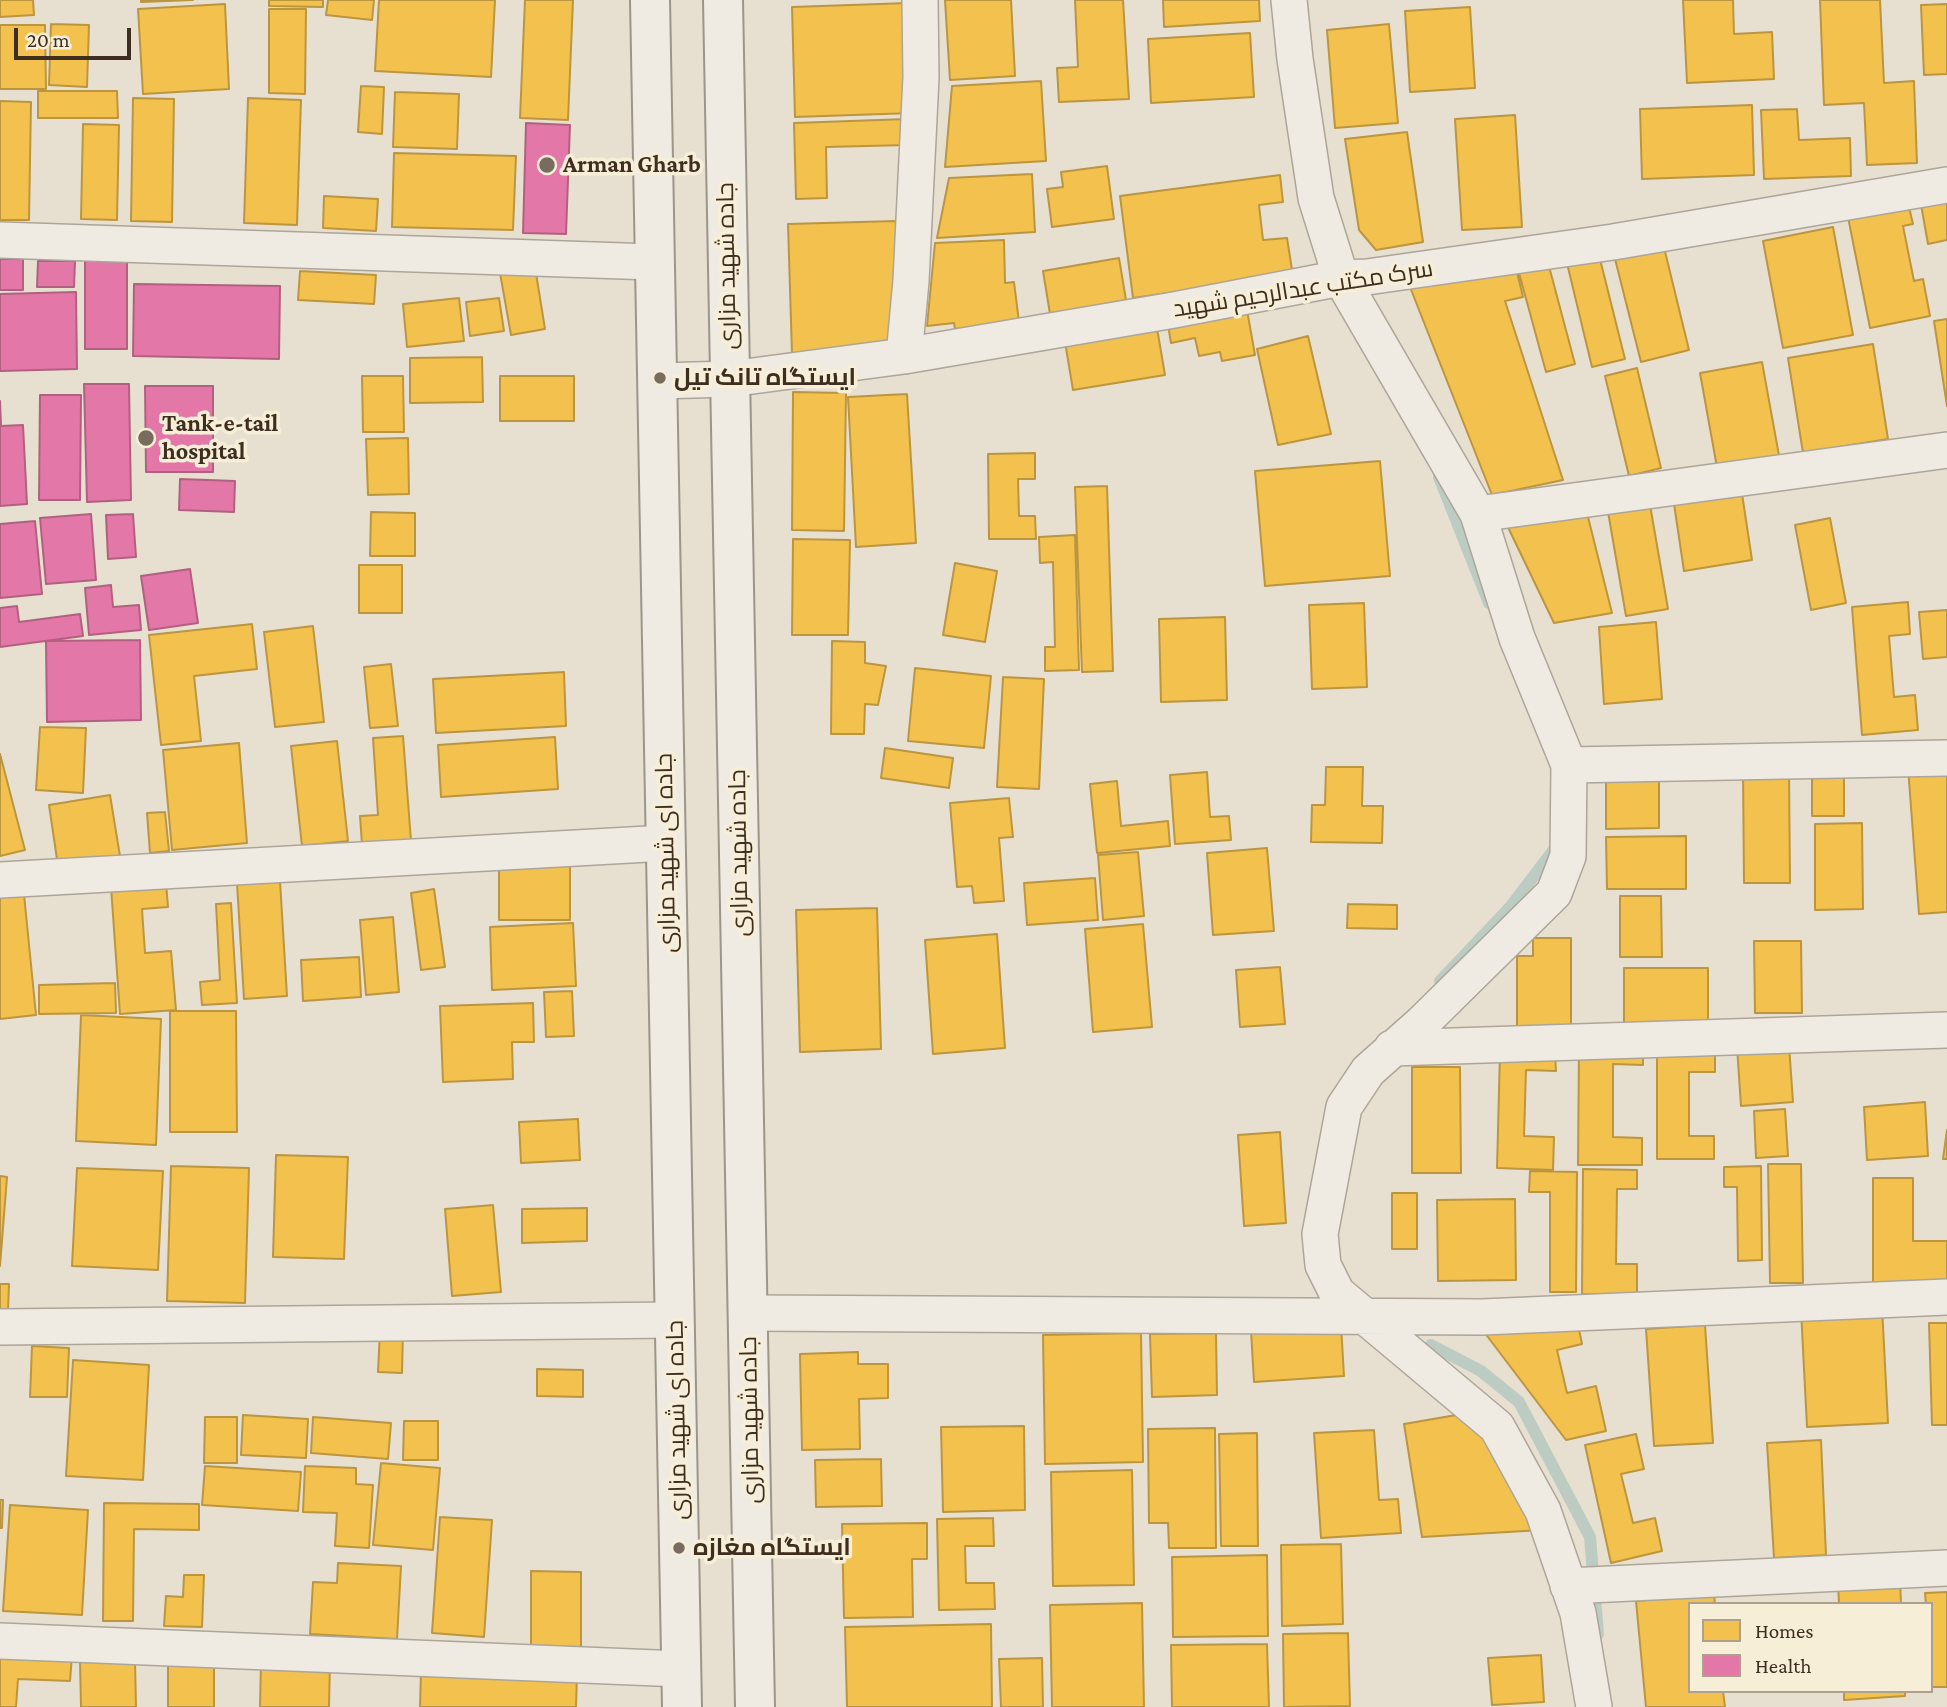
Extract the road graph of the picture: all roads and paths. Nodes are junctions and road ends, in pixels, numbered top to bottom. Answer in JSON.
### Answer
{"nodes":[{"id":1,"x":650,"y":0,"type":"edge"},
{"id":2,"x":723,"y":0,"type":"edge"},
{"id":3,"x":920,"y":0,"type":"edge"},
{"id":4,"x":1289,"y":0,"type":"edge"},
{"id":5,"x":1947,"y":185,"type":"edge"},
{"id":6,"x":0,"y":240,"type":"edge"},
{"id":7,"x":653,"y":262,"type":"junction"},
{"id":8,"x":1341,"y":278,"type":"junction"},
{"id":9,"x":904,"y":356,"type":"junction"},
{"id":10,"x":730,"y":379,"type":"junction"},
{"id":11,"x":658,"y":381,"type":"junction"},
{"id":12,"x":1947,"y":450,"type":"edge"},
{"id":13,"x":1478,"y":514,"type":"junction"},
{"id":14,"x":1947,"y":758,"type":"edge"},
{"id":15,"x":1569,"y":765,"type":"junction"},
{"id":16,"x":666,"y":843,"type":"junction"},
{"id":17,"x":0,"y":880,"type":"edge"},
{"id":18,"x":1947,"y":1030,"type":"edge"},
{"id":19,"x":1392,"y":1048,"type":"junction"},
{"id":20,"x":1947,"y":1297,"type":"edge"},
{"id":21,"x":748,"y":1313,"type":"junction"},
{"id":22,"x":1365,"y":1316,"type":"junction"},
{"id":23,"x":675,"y":1320,"type":"junction"},
{"id":24,"x":0,"y":1327,"type":"edge"},
{"id":25,"x":1947,"y":1568,"type":"edge"},
{"id":26,"x":1568,"y":1586,"type":"junction"},
{"id":27,"x":0,"y":1641,"type":"edge"},
{"id":28,"x":681,"y":1669,"type":"junction"},
{"id":29,"x":682,"y":1707,"type":"edge"},
{"id":30,"x":755,"y":1707,"type":"edge"},
{"id":31,"x":1594,"y":1707,"type":"edge"}],
"edges":[{"from":1,"to":7,"type":"main road","name":"جاده ای شهید مزاری"},
{"from":2,"to":10,"type":"main road","name":"جاده شهید مزاری"},
{"from":3,"to":9,"type":"street"},
{"from":4,"to":8,"type":"street"},
{"from":5,"to":8,"type":"street","name":"سرک مکتب عبدالرحیم شهید"},
{"from":6,"to":7,"type":"street"},
{"from":7,"to":11,"type":"main road","name":"جاده ای شهید مزاری"},
{"from":8,"to":9,"type":"street","name":"سرک مکتب عبدالرحیم شهید"},
{"from":8,"to":13,"type":"street"},
{"from":9,"to":10,"type":"street","name":"سرک مکتب عبدالرحیم شهید"},
{"from":10,"to":11,"type":"street","name":"سرک مکتب عبدالرحیم شهید"},
{"from":10,"to":21,"type":"main road","name":"جاده شهید مزاری"},
{"from":11,"to":16,"type":"main road","name":"جاده ای شهید مزاری"},
{"from":12,"to":13,"type":"street"},
{"from":13,"to":15,"type":"street"},
{"from":14,"to":15,"type":"street"},
{"from":15,"to":19,"type":"street"},
{"from":16,"to":17,"type":"street"},
{"from":16,"to":23,"type":"main road","name":"جاده ای شهید مزاری"},
{"from":18,"to":19,"type":"street"},
{"from":19,"to":22,"type":"street"},
{"from":20,"to":22,"type":"street"},
{"from":21,"to":22,"type":"street"},
{"from":21,"to":30,"type":"main road","name":"جاده شهید مزاری"},
{"from":22,"to":26,"type":"street"},
{"from":23,"to":24,"type":"street"},
{"from":23,"to":28,"type":"main road","name":"جاده ای شهید مزاری"},
{"from":25,"to":26,"type":"street"},
{"from":26,"to":31,"type":"street"},
{"from":27,"to":28,"type":"street"},
{"from":28,"to":29,"type":"main road","name":"جاده ای شهید مزاری"}]}
